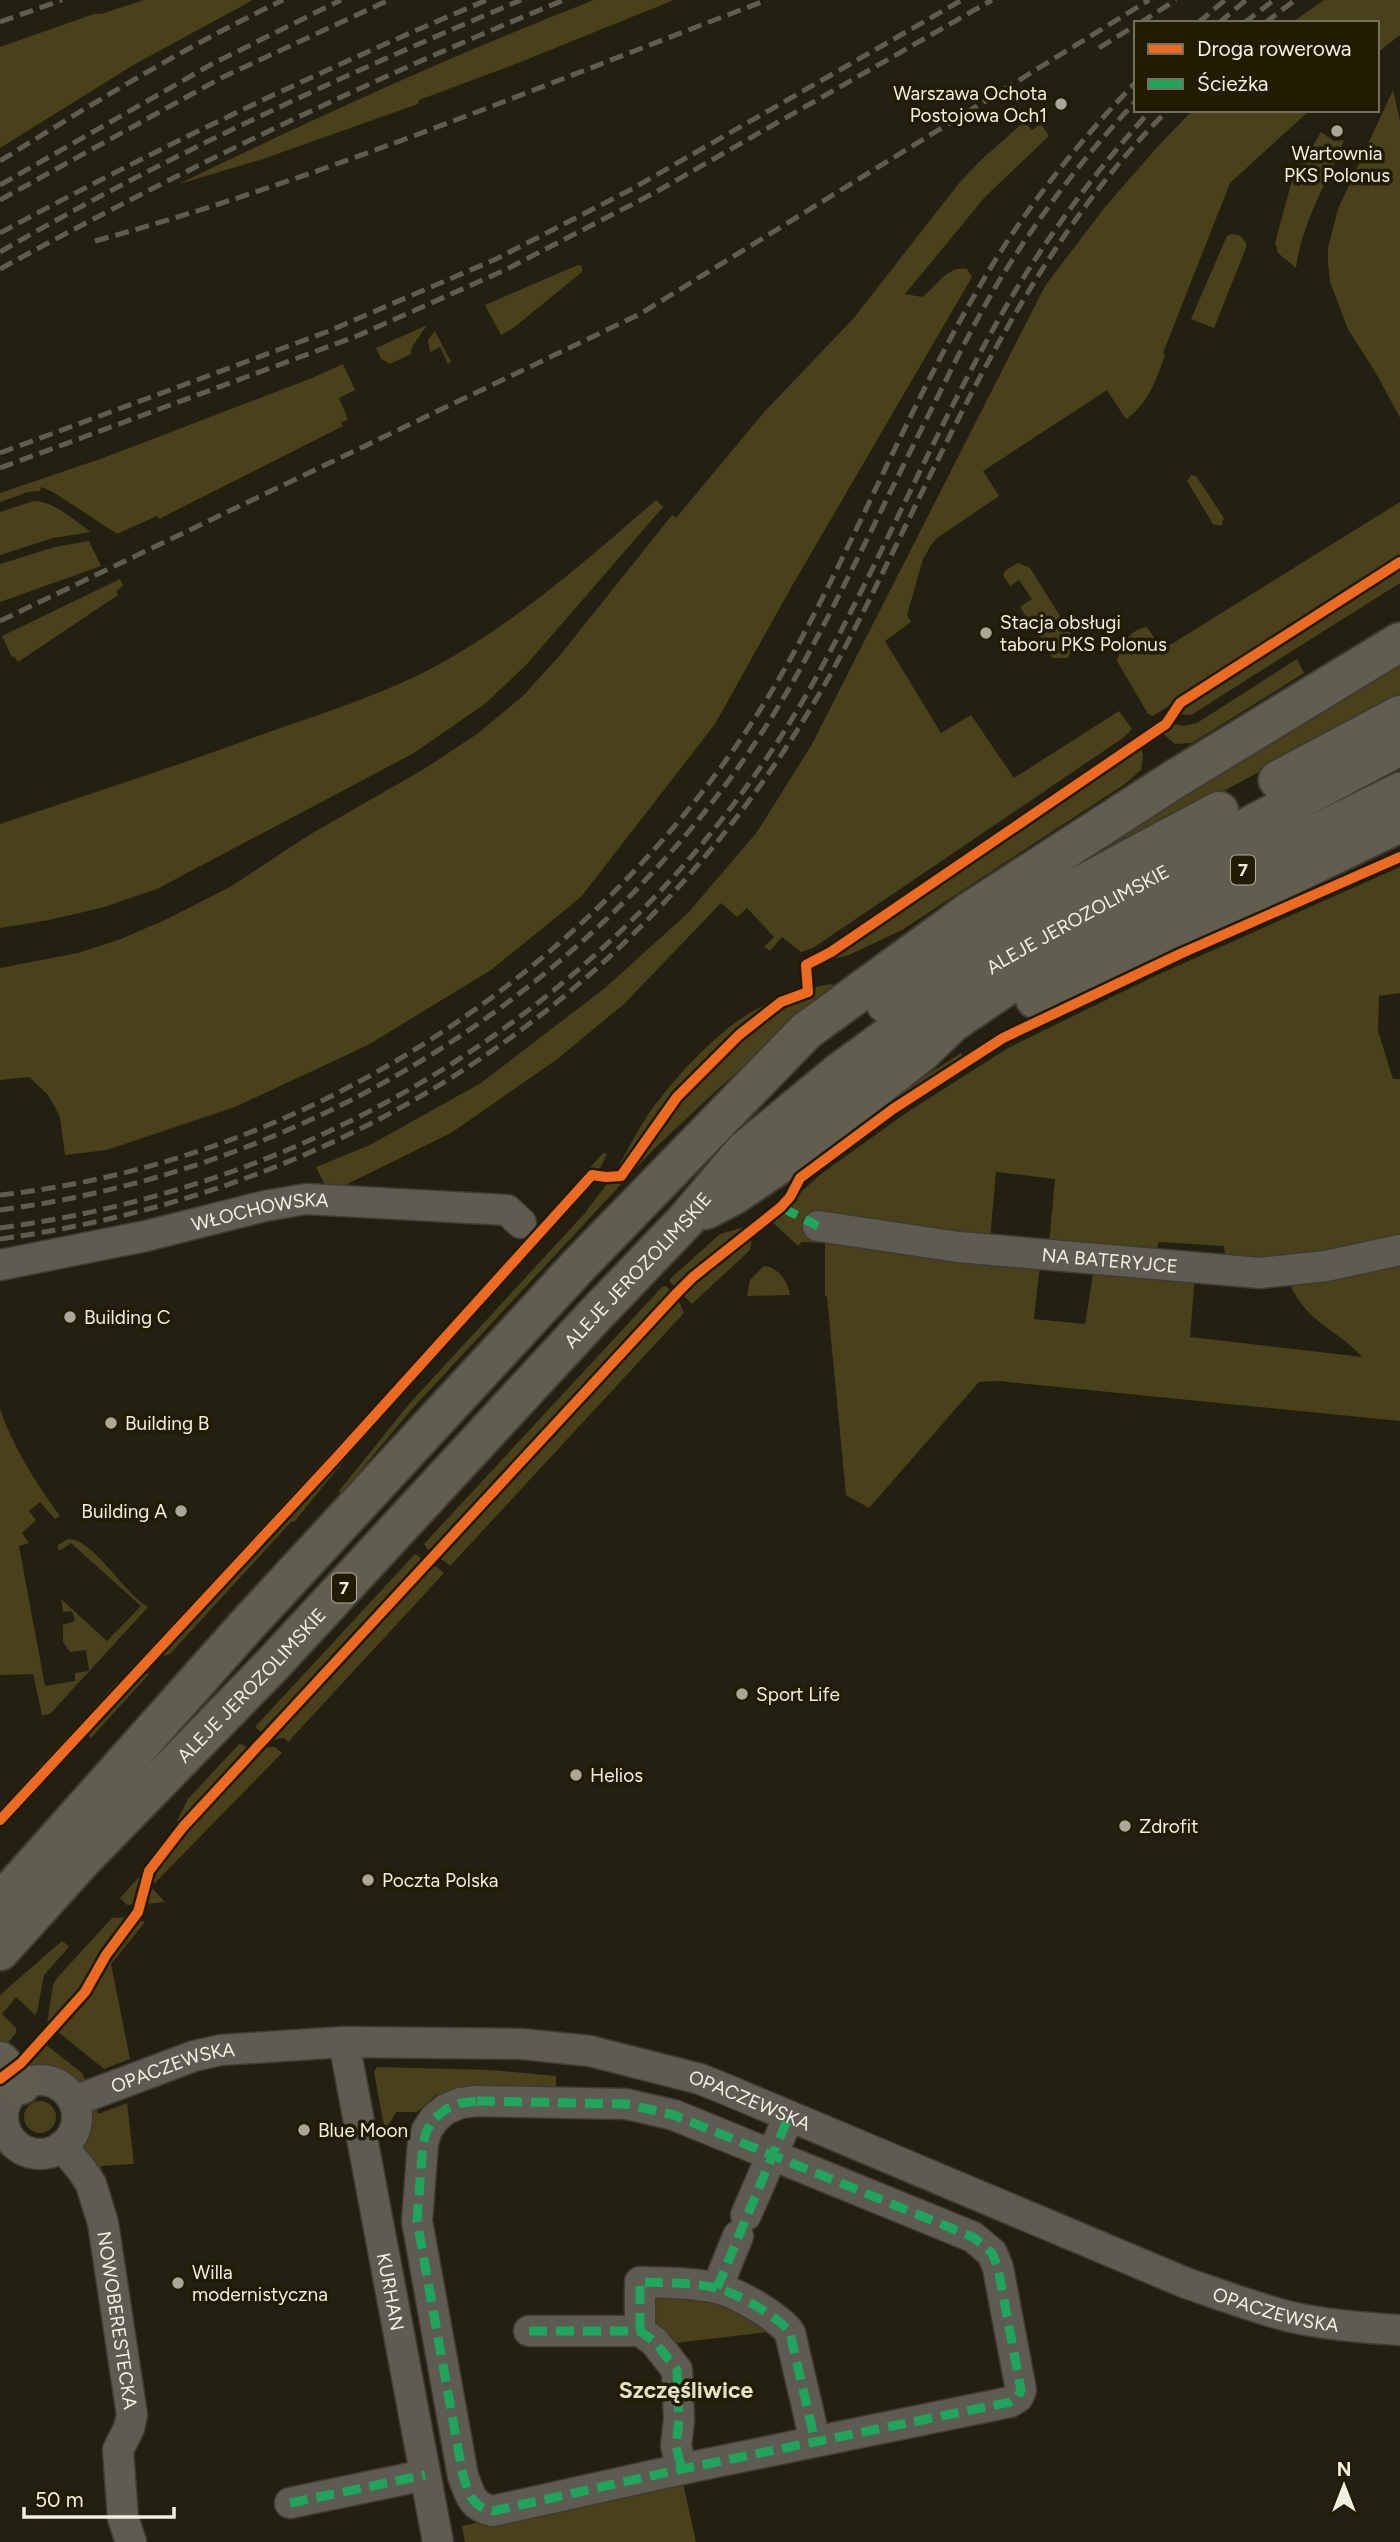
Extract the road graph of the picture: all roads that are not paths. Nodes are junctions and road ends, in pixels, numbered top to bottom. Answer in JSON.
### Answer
{"nodes":[{"id":1,"x":1400,"y":642,"type":"edge"},
{"id":2,"x":1400,"y":715,"type":"edge"},
{"id":3,"x":1400,"y":746,"type":"edge"},
{"id":4,"x":1319,"y":774,"type":"junction"},
{"id":5,"x":1400,"y":792,"type":"edge"},
{"id":6,"x":1400,"y":824,"type":"edge"},
{"id":7,"x":922,"y":1052,"type":"junction"},
{"id":8,"x":736,"y":1104,"type":"junction"},
{"id":9,"x":685,"y":1221,"type":"junction"},
{"id":10,"x":521,"y":1223,"type":"dead end"},
{"id":11,"x":818,"y":1226,"type":"dead end"},
{"id":12,"x":1400,"y":1250,"type":"edge"},
{"id":13,"x":0,"y":1265,"type":"edge"},
{"id":14,"x":0,"y":1903,"type":"edge"},
{"id":15,"x":0,"y":1951,"type":"edge"},
{"id":16,"x":344,"y":2042,"type":"junction"},
{"id":17,"x":11,"y":2073,"type":"edge"},
{"id":18,"x":74,"y":2101,"type":"junction"},
{"id":19,"x":789,"y":2116,"type":"junction"},
{"id":20,"x":3,"y":2130,"type":"edge"},
{"id":21,"x":62,"y":2146,"type":"junction"},
{"id":22,"x":772,"y":2155,"type":"junction"},
{"id":23,"x":717,"y":2288,"type":"junction"},
{"id":24,"x":1400,"y":2330,"type":"edge"},
{"id":25,"x":529,"y":2331,"type":"dead end"},
{"id":26,"x":640,"y":2331,"type":"junction"},
{"id":27,"x":815,"y":2441,"type":"junction"},
{"id":28,"x":682,"y":2469,"type":"junction"},
{"id":29,"x":425,"y":2475,"type":"junction"},
{"id":30,"x":290,"y":2503,"type":"dead end"},
{"id":31,"x":131,"y":2542,"type":"edge"},
{"id":32,"x":438,"y":2542,"type":"edge"}],
"edges":[{"from":1,"to":8,"type":"main road","name":"ALEJE JEROZOLIMSKIE","number":"7"},
{"from":2,"to":4,"type":"main road","name":"ALEJE JEROZOLIMSKIE"},
{"from":3,"to":4,"type":"main road","name":"ALEJE JEROZOLIMSKIE"},
{"from":4,"to":8,"type":"main road","name":"ALEJE JEROZOLIMSKIE"},
{"from":4,"to":9,"type":"main road","name":"ALEJE JEROZOLIMSKIE"},
{"from":5,"to":7,"type":"main road","number":"7"},
{"from":6,"to":7,"type":"main road"},
{"from":7,"to":9,"type":"main road","number":"7"},
{"from":8,"to":14,"type":"main road","name":"ALEJE JEROZOLIMSKIE","number":"7"},
{"from":9,"to":15,"type":"main road","name":"ALEJE JEROZOLIMSKIE","number":"7"},
{"from":10,"to":13,"type":"street","name":"WŁOCHOWSKA"},
{"from":11,"to":12,"type":"street","name":"NA BATERYJCE"},
{"from":16,"to":18,"type":"street","name":"OPACZEWSKA"},
{"from":16,"to":19,"type":"street","name":"OPACZEWSKA"},
{"from":16,"to":29,"type":"street","name":"KURHAN"},
{"from":17,"to":18,"type":"street"},
{"from":17,"to":20,"type":"street"},
{"from":18,"to":21,"type":"street"},
{"from":19,"to":22,"type":"street"},
{"from":19,"to":24,"type":"street","name":"OPACZEWSKA"},
{"from":20,"to":21,"type":"street"},
{"from":21,"to":31,"type":"street","name":"NOWOBERESTECKA"},
{"from":22,"to":23,"type":"street"},
{"from":22,"to":27,"type":"street"},
{"from":22,"to":28,"type":"street"},
{"from":23,"to":26,"type":"street"},
{"from":23,"to":27,"type":"street"},
{"from":25,"to":26,"type":"street"},
{"from":26,"to":28,"type":"street"},
{"from":27,"to":28,"type":"street"},
{"from":29,"to":30,"type":"street"},
{"from":29,"to":32,"type":"street","name":"KURHAN"}]}
